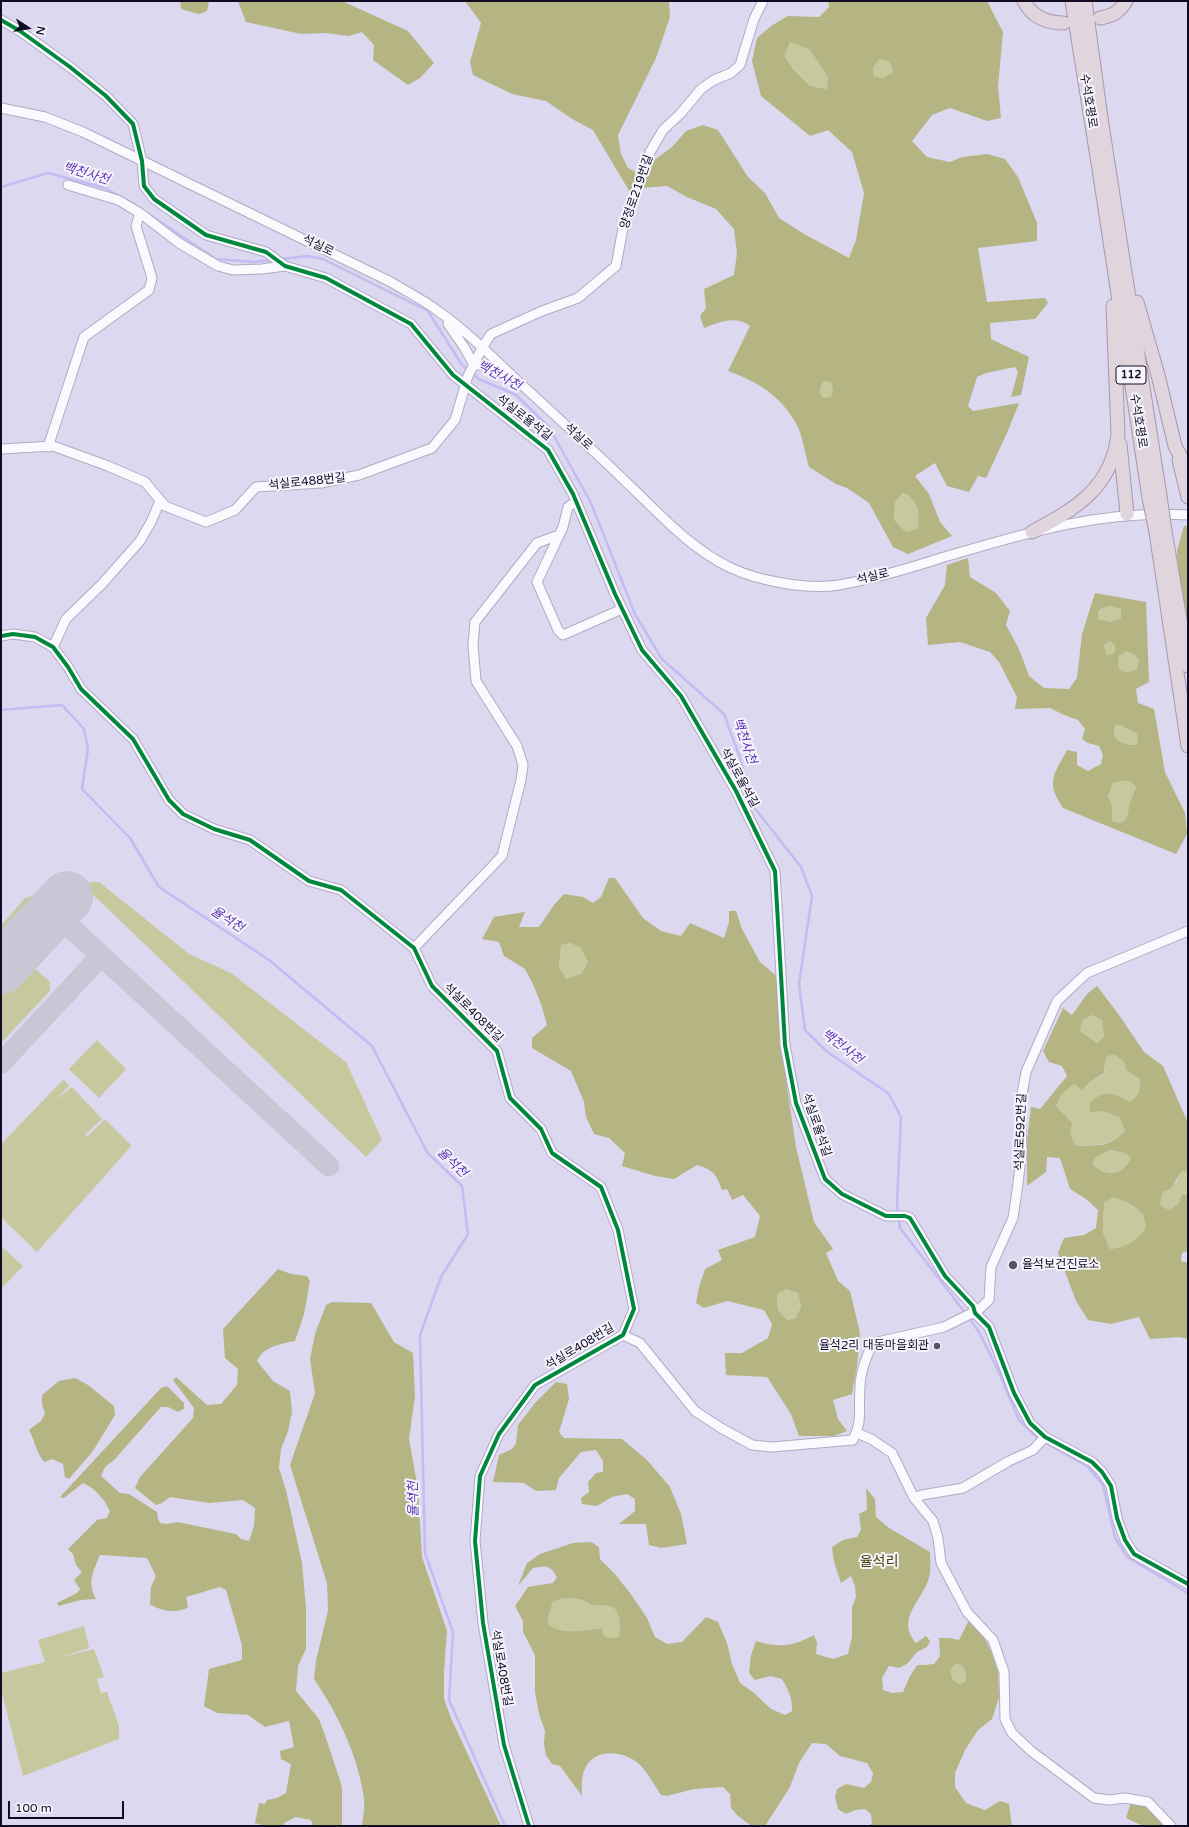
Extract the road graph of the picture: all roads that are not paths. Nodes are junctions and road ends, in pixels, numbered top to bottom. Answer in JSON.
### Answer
{"nodes":[{"id":1,"x":763,"y":1,"type":"edge"},
{"id":2,"x":1024,"y":1,"type":"edge"},
{"id":3,"x":1072,"y":1,"type":"edge"},
{"id":4,"x":1126,"y":1,"type":"edge"},
{"id":5,"x":1086,"y":2,"type":"edge"},
{"id":6,"x":1100,"y":18,"type":"dead end"},
{"id":7,"x":1,"y":20,"type":"edge"},
{"id":8,"x":1064,"y":23,"type":"dead end"},
{"id":9,"x":1,"y":108,"type":"edge"},
{"id":10,"x":142,"y":160,"type":"junction"},
{"id":11,"x":68,"y":185,"type":"dead end"},
{"id":12,"x":140,"y":213,"type":"junction"},
{"id":13,"x":1117,"y":252,"type":"junction"},
{"id":14,"x":283,"y":265,"type":"junction"},
{"id":15,"x":442,"y":314,"type":"junction"},
{"id":16,"x":482,"y":348,"type":"junction"},
{"id":17,"x":472,"y":370,"type":"junction"},
{"id":18,"x":515,"y":379,"type":"junction"},
{"id":19,"x":465,"y":385,"type":"junction"},
{"id":20,"x":1118,"y":435,"type":"junction"},
{"id":21,"x":1175,"y":446,"type":"junction"},
{"id":22,"x":48,"y":447,"type":"junction"},
{"id":23,"x":1,"y":449,"type":"edge"},
{"id":24,"x":1188,"y":470,"type":"edge"},
{"id":25,"x":1188,"y":497,"type":"edge"},
{"id":26,"x":160,"y":501,"type":"junction"},
{"id":27,"x":576,"y":501,"type":"junction"},
{"id":28,"x":1127,"y":514,"type":"junction"},
{"id":29,"x":1188,"y":515,"type":"edge"},
{"id":30,"x":1161,"y":531,"type":"junction"},
{"id":31,"x":1032,"y":532,"type":"junction"},
{"id":32,"x":559,"y":535,"type":"junction"},
{"id":33,"x":622,"y":609,"type":"junction"},
{"id":34,"x":1,"y":636,"type":"edge"},
{"id":35,"x":53,"y":647,"type":"junction"},
{"id":36,"x":1188,"y":666,"type":"edge"},
{"id":37,"x":1188,"y":746,"type":"edge"},
{"id":38,"x":1188,"y":931,"type":"edge"},
{"id":39,"x":414,"y":948,"type":"junction"},
{"id":40,"x":969,"y":1315,"type":"junction"},
{"id":41,"x":623,"y":1335,"type":"junction"},
{"id":42,"x":857,"y":1433,"type":"junction"},
{"id":43,"x":1043,"y":1441,"type":"junction"},
{"id":44,"x":914,"y":1498,"type":"junction"},
{"id":45,"x":1188,"y":1584,"type":"edge"},
{"id":46,"x":529,"y":1826,"type":"edge"},
{"id":47,"x":1171,"y":1826,"type":"edge"}],
"edges":[{"from":1,"to":16,"type":"street","name":"양정로219번길"},
{"from":2,"to":8,"type":"highway"},
{"from":3,"to":13,"type":"highway","name":"수석호평로","number":"112"},
{"from":4,"to":6,"type":"highway"},
{"from":5,"to":13,"type":"highway","name":"수석호평로","number":"112"},
{"from":7,"to":10,"type":"street"},
{"from":9,"to":10,"type":"street","name":"석실로"},
{"from":10,"to":14,"type":"street"},
{"from":10,"to":15,"type":"street","name":"석실로"},
{"from":11,"to":12,"type":"street"},
{"from":12,"to":14,"type":"street"},
{"from":12,"to":22,"type":"street"},
{"from":13,"to":20,"type":"highway"},
{"from":13,"to":21,"type":"highway"},
{"from":13,"to":30,"type":"highway","name":"수석호평로","number":"112","bridge":true},
{"from":14,"to":19,"type":"street","name":"석실로율석길"},
{"from":15,"to":16,"type":"street","name":"석실로"},
{"from":15,"to":17,"type":"street"},
{"from":16,"to":17,"type":"street","name":"석실로488번길"},
{"from":16,"to":18,"type":"street","name":"석실로"},
{"from":17,"to":18,"type":"street"},
{"from":17,"to":19,"type":"street","name":"석실로488번길"},
{"from":18,"to":31,"type":"street","name":"석실로"},
{"from":19,"to":26,"type":"street","name":"석실로488번길"},
{"from":19,"to":27,"type":"street","name":"석실로율석길"},
{"from":20,"to":28,"type":"highway"},
{"from":20,"to":31,"type":"highway"},
{"from":21,"to":24,"type":"highway"},
{"from":21,"to":25,"type":"highway"},
{"from":22,"to":23,"type":"street","name":"석실로488번길"},
{"from":22,"to":26,"type":"street","name":"석실로488번길"},
{"from":26,"to":35,"type":"street"},
{"from":27,"to":32,"type":"street"},
{"from":27,"to":33,"type":"street","name":"석실로율석길"},
{"from":28,"to":29,"type":"street","name":"석실로"},
{"from":28,"to":31,"type":"street","name":"석실로"},
{"from":30,"to":36,"type":"highway","name":"수석호평로","number":"112"},
{"from":30,"to":37,"type":"highway","name":"수석호평로","number":"112"},
{"from":32,"to":33,"type":"street"},
{"from":32,"to":39,"type":"street"},
{"from":33,"to":40,"type":"street","name":"석실로율석길"},
{"from":34,"to":35,"type":"street","name":"석실로408번길"},
{"from":35,"to":39,"type":"street","name":"석실로408번길"},
{"from":38,"to":40,"type":"street","name":"석실로592번길"},
{"from":39,"to":41,"type":"street","name":"석실로408번길"},
{"from":40,"to":42,"type":"street","name":"석실로592번길"},
{"from":40,"to":43,"type":"street"},
{"from":41,"to":42,"type":"street"},
{"from":41,"to":46,"type":"street","name":"석실로408번길"},
{"from":42,"to":44,"type":"street"},
{"from":43,"to":44,"type":"street"},
{"from":43,"to":45,"type":"street"},
{"from":44,"to":47,"type":"street"}]}
